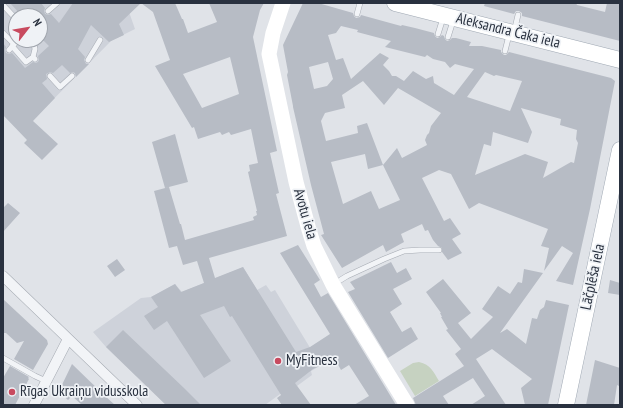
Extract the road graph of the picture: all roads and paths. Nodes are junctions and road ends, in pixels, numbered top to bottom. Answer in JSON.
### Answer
{"nodes":[{"id":1,"x":58,"y":3,"type":"edge"},
{"id":2,"x":283,"y":3,"type":"edge"},
{"id":3,"x":360,"y":3,"type":"edge"},
{"id":4,"x":395,"y":3,"type":"edge"},
{"id":5,"x":416,"y":6,"type":"edge"},
{"id":6,"x":48,"y":11,"type":"dead end"},
{"id":7,"x":357,"y":14,"type":"dead end"},
{"id":8,"x":518,"y":15,"type":"dead end"},
{"id":9,"x":449,"y":16,"type":"junction"},
{"id":10,"x":512,"y":33,"type":"junction"},
{"id":11,"x":438,"y":34,"type":"dead end"},
{"id":12,"x":448,"y":37,"type":"dead end"},
{"id":13,"x":100,"y":40,"type":"dead end"},
{"id":14,"x":15,"y":48,"type":"edge"},
{"id":15,"x":35,"y":48,"type":"edge"},
{"id":16,"x":505,"y":51,"type":"dead end"},
{"id":17,"x":88,"y":60,"type":"dead end"},
{"id":18,"x":620,"y":60,"type":"edge"},
{"id":19,"x":50,"y":76,"type":"dead end"},
{"id":20,"x":72,"y":76,"type":"dead end"},
{"id":21,"x":620,"y":150,"type":"edge"},
{"id":22,"x":439,"y":250,"type":"dead end"},
{"id":23,"x":3,"y":276,"type":"edge"},
{"id":24,"x":333,"y":285,"type":"junction"},
{"id":25,"x":68,"y":339,"type":"junction"},
{"id":26,"x":3,"y":358,"type":"edge"},
{"id":27,"x":46,"y":381,"type":"junction"},
{"id":28,"x":34,"y":405,"type":"edge"},
{"id":29,"x":137,"y":405,"type":"edge"},
{"id":30,"x":407,"y":405,"type":"edge"},
{"id":31,"x":566,"y":405,"type":"edge"}],
"edges":[{"from":1,"to":6,"type":"lane"},
{"from":2,"to":24,"type":"street","name":"Avotu iela"},
{"from":3,"to":7,"type":"lane"},
{"from":4,"to":5,"type":"main road","name":"Aleksandra Čaka iela"},
{"from":5,"to":9,"type":"main road","name":"Aleksandra Čaka iela"},
{"from":8,"to":10,"type":"lane"},
{"from":9,"to":10,"type":"main road","name":"Aleksandra Čaka iela"},
{"from":9,"to":11,"type":"lane"},
{"from":9,"to":12,"type":"lane"},
{"from":10,"to":16,"type":"lane"},
{"from":10,"to":18,"type":"main road","name":"Aleksandra Čaka iela"},
{"from":13,"to":17,"type":"lane"},
{"from":14,"to":15,"type":"lane"},
{"from":19,"to":20,"type":"lane"},
{"from":21,"to":31,"type":"main road","name":"Lāčplēša iela"},
{"from":22,"to":24,"type":"lane"},
{"from":23,"to":25,"type":"street"},
{"from":24,"to":30,"type":"street","name":"Avotu iela"},
{"from":25,"to":27,"type":"street"},
{"from":25,"to":29,"type":"street"},
{"from":26,"to":27,"type":"lane"},
{"from":27,"to":28,"type":"street"}]}
